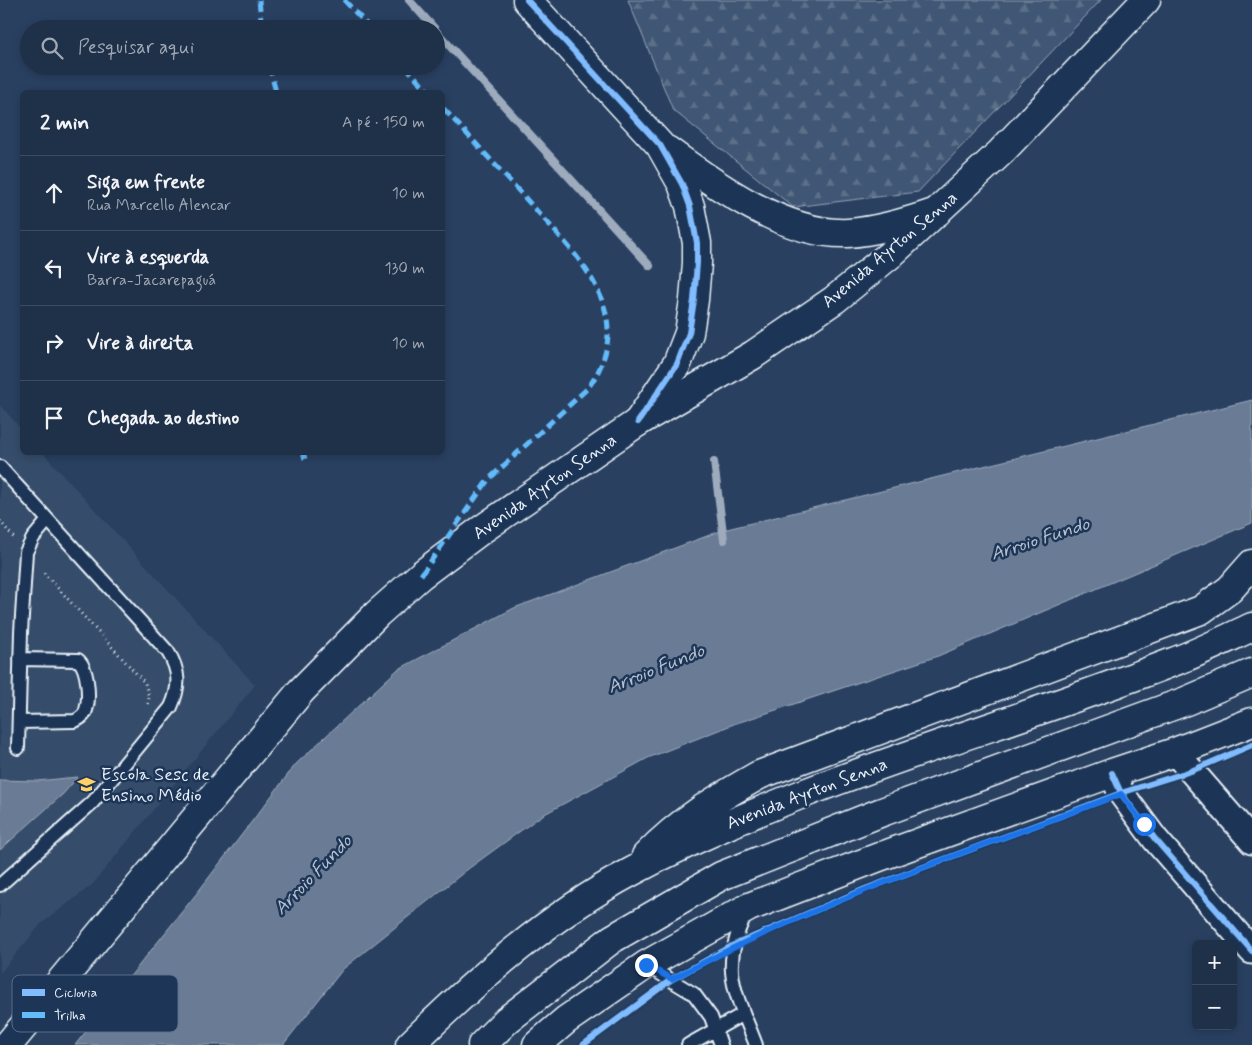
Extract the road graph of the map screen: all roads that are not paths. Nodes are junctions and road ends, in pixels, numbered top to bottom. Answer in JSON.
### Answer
{"nodes":[{"id":1,"x":527,"y":0,"type":"edge"},
{"id":2,"x":1146,"y":0,"type":"edge"},
{"id":3,"x":660,"y":145,"type":"junction"},
{"id":4,"x":936,"y":212,"type":"junction"},
{"id":5,"x":638,"y":422,"type":"junction"},
{"id":6,"x":0,"y":468,"type":"edge"},
{"id":7,"x":48,"y":520,"type":"junction"},
{"id":8,"x":1252,"y":564,"type":"edge"},
{"id":9,"x":1252,"y":627,"type":"edge"},
{"id":10,"x":20,"y":659,"type":"junction"},
{"id":11,"x":1252,"y":673,"type":"edge"},
{"id":12,"x":18,"y":722,"type":"junction"},
{"id":13,"x":1252,"y":722,"type":"edge"},
{"id":14,"x":18,"y":748,"type":"dead end"},
{"id":15,"x":1175,"y":752,"type":"junction"},
{"id":16,"x":1112,"y":773,"type":"junction"},
{"id":17,"x":1252,"y":841,"type":"edge"},
{"id":18,"x":629,"y":873,"type":"junction"},
{"id":19,"x":0,"y":885,"type":"edge"},
{"id":20,"x":749,"y":907,"type":"junction"},
{"id":21,"x":1252,"y":951,"type":"edge"},
{"id":22,"x":646,"y":965,"type":"junction"},
{"id":23,"x":66,"y":975,"type":"edge"},
{"id":24,"x":743,"y":1014,"type":"junction"},
{"id":25,"x":714,"y":1031,"type":"junction"},
{"id":26,"x":19,"y":1032,"type":"edge"},
{"id":27,"x":8,"y":1045,"type":"edge"},
{"id":28,"x":410,"y":1045,"type":"edge"},
{"id":29,"x":482,"y":1045,"type":"edge"},
{"id":30,"x":537,"y":1045,"type":"edge"},
{"id":31,"x":688,"y":1045,"type":"edge"},
{"id":32,"x":721,"y":1045,"type":"edge"},
{"id":33,"x":756,"y":1045,"type":"edge"}],
"edges":[{"from":1,"to":3,"type":"main road"},
{"from":2,"to":4,"type":"main road","name":"Avenida Ayrton Senna"},
{"from":3,"to":4,"type":"main road"},
{"from":3,"to":5,"type":"main road"},
{"from":4,"to":5,"type":"main road","name":"Avenida Ayrton Senna"},
{"from":5,"to":23,"type":"main road","name":"Avenida Ayrton Senna"},
{"from":6,"to":7,"type":"lane"},
{"from":7,"to":10,"type":"lane"},
{"from":7,"to":19,"type":"lane"},
{"from":8,"to":18,"type":"main road"},
{"from":9,"to":18,"type":"main road","name":"Avenida Ayrton Senna"},
{"from":10,"to":12,"type":"lane"},
{"from":10,"to":12,"type":"lane"},
{"from":11,"to":29,"type":"main road"},
{"from":12,"to":14,"type":"lane"},
{"from":13,"to":15,"type":"main road"},
{"from":15,"to":16,"type":"main road"},
{"from":15,"to":17,"type":"street"},
{"from":16,"to":20,"type":"main road"},
{"from":16,"to":21,"type":"street"},
{"from":18,"to":28,"type":"main road","name":"Avenida Ayrton Senna"},
{"from":20,"to":22,"type":"main road"},
{"from":20,"to":24,"type":"lane"},
{"from":22,"to":25,"type":"lane"},
{"from":22,"to":30,"type":"main road"},
{"from":24,"to":25,"type":"lane"},
{"from":24,"to":33,"type":"lane"},
{"from":25,"to":31,"type":"lane"},
{"from":25,"to":32,"type":"lane"},
{"from":26,"to":27,"type":"main road","name":"Avenida Ayrton Senna"}]}
